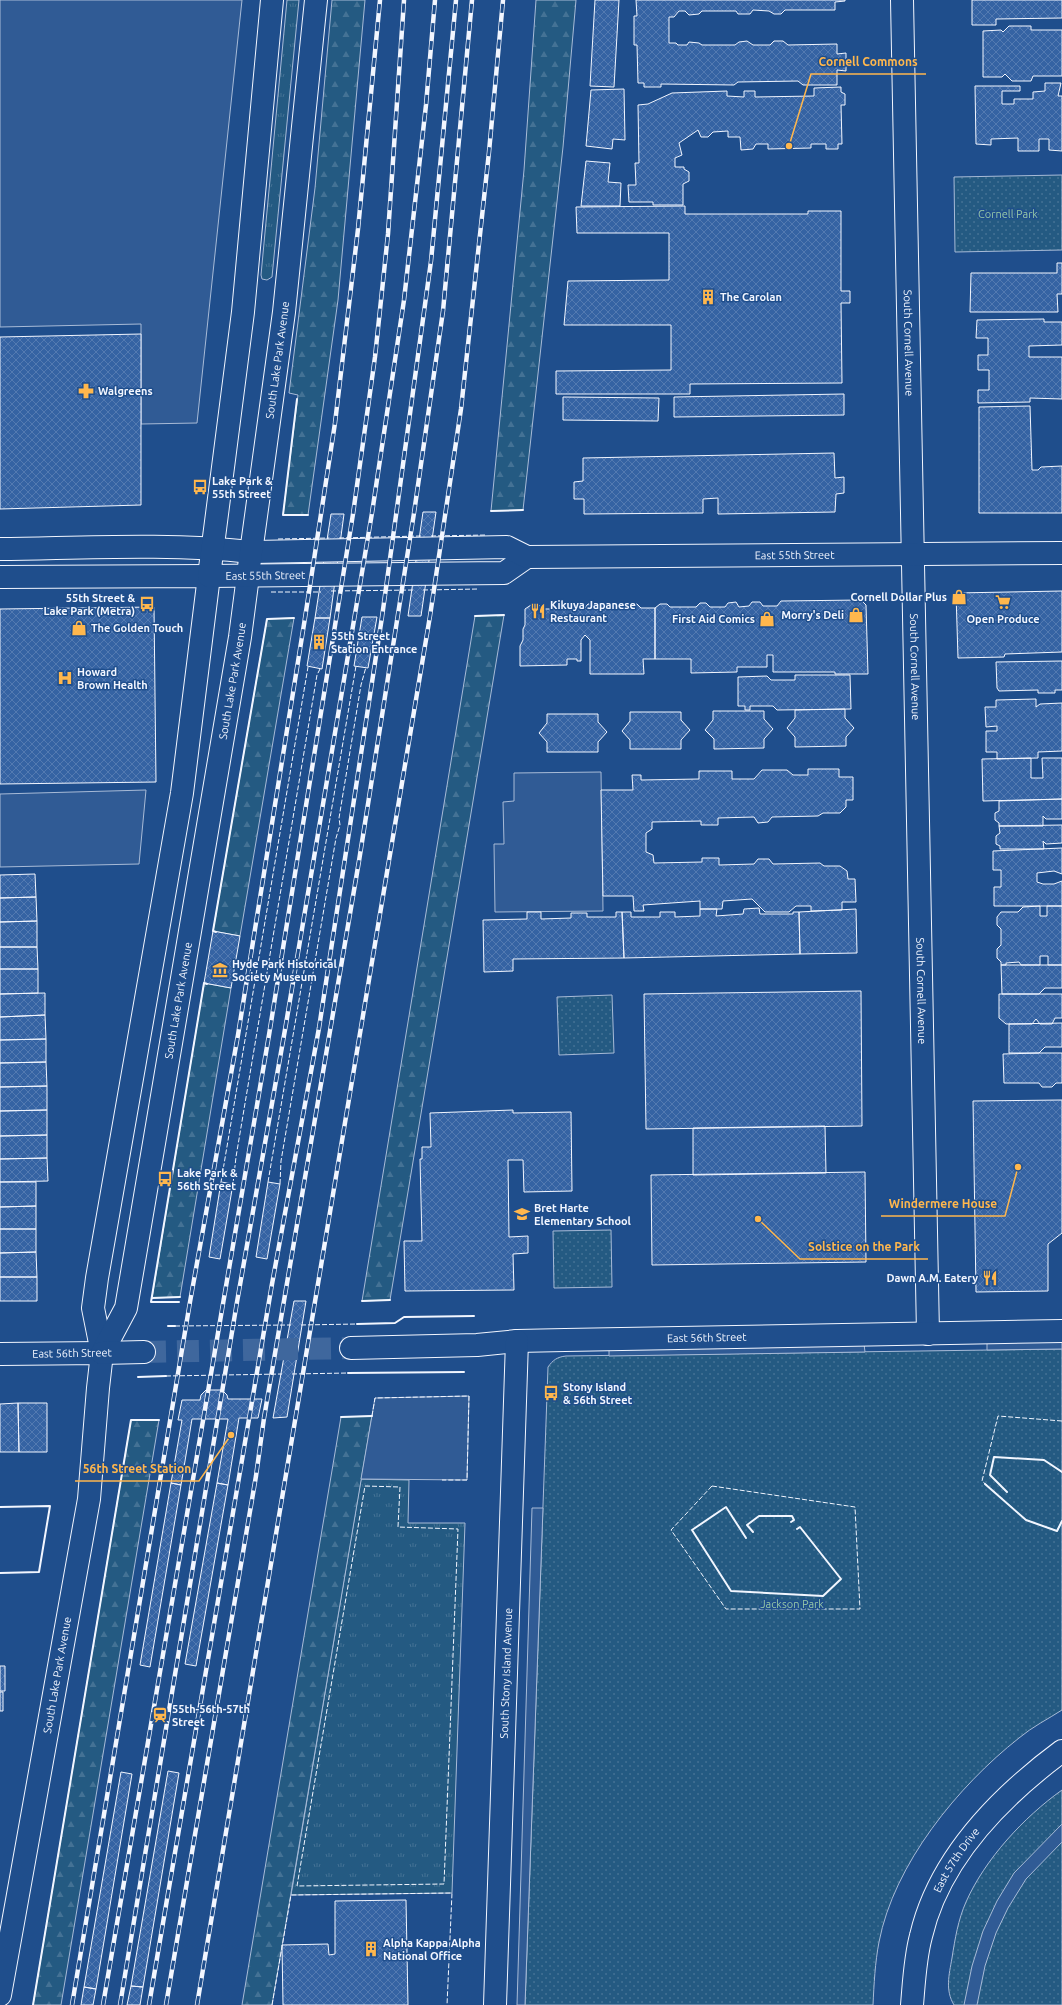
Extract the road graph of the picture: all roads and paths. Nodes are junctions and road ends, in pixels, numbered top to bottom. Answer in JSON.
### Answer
{"nodes":[{"id":1,"x":272,"y":0,"type":"edge"},
{"id":2,"x":316,"y":0,"type":"edge"},
{"id":3,"x":902,"y":0,"type":"edge"},
{"id":4,"x":213,"y":548,"type":"junction"},
{"id":5,"x":0,"y":550,"type":"edge"},
{"id":6,"x":251,"y":552,"type":"junction"},
{"id":7,"x":1062,"y":553,"type":"edge"},
{"id":8,"x":912,"y":554,"type":"junction"},
{"id":9,"x":527,"y":557,"type":"junction"},
{"id":10,"x":209,"y":576,"type":"junction"},
{"id":11,"x":248,"y":576,"type":"junction"},
{"id":12,"x":0,"y":577,"type":"edge"},
{"id":13,"x":1062,"y":1331,"type":"edge"},
{"id":14,"x":928,"y":1334,"type":"junction"},
{"id":15,"x":517,"y":1341,"type":"junction"},
{"id":16,"x":351,"y":1348,"type":"tunnel mouth"},
{"id":17,"x":144,"y":1352,"type":"tunnel mouth"},
{"id":18,"x":102,"y":1353,"type":"junction"},
{"id":19,"x":0,"y":1354,"type":"edge"},
{"id":20,"x":1062,"y":1751,"type":"edge"},
{"id":21,"x":0,"y":1995,"type":"edge"},
{"id":22,"x":495,"y":2005,"type":"edge"},
{"id":23,"x":912,"y":2005,"type":"edge"}],
"edges":[{"from":1,"to":4,"type":"street","name":"South Lake Park Avenue"},
{"from":2,"to":6,"type":"street","name":"South Lake Park Avenue"},
{"from":3,"to":8,"type":"street","name":"South Cornell Avenue"},
{"from":4,"to":5,"type":"street","name":"East 55th Street"},
{"from":4,"to":6,"type":"street","name":"East 55th Street"},
{"from":4,"to":10,"type":"street","name":"South Lake Park Avenue"},
{"from":6,"to":9,"type":"street","name":"East 55th Street"},
{"from":6,"to":11,"type":"street","name":"South Lake Park Avenue"},
{"from":7,"to":8,"type":"street","name":"East 55th Street"},
{"from":8,"to":9,"type":"street","name":"East 55th Street"},
{"from":8,"to":14,"type":"street","name":"South Cornell Avenue"},
{"from":9,"to":11,"type":"street","name":"East 55th Street"},
{"from":10,"to":11,"type":"street","name":"East 55th Street"},
{"from":10,"to":12,"type":"street","name":"East 55th Street"},
{"from":10,"to":18,"type":"street","name":"South Lake Park Avenue"},
{"from":11,"to":18,"type":"street","name":"South Lake Park Avenue"},
{"from":13,"to":14,"type":"street","name":"East 56th Street"},
{"from":14,"to":15,"type":"street","name":"East 56th Street"},
{"from":15,"to":16,"type":"street","name":"East 56th Street"},
{"from":15,"to":22,"type":"street","name":"South Stony Island Avenue"},
{"from":17,"to":18,"type":"street","name":"East 56th Street"},
{"from":18,"to":19,"type":"street","name":"East 56th Street"},
{"from":18,"to":21,"type":"street","name":"South Lake Park Avenue"},
{"from":20,"to":23,"type":"street","name":"East 57th Drive"}]}
